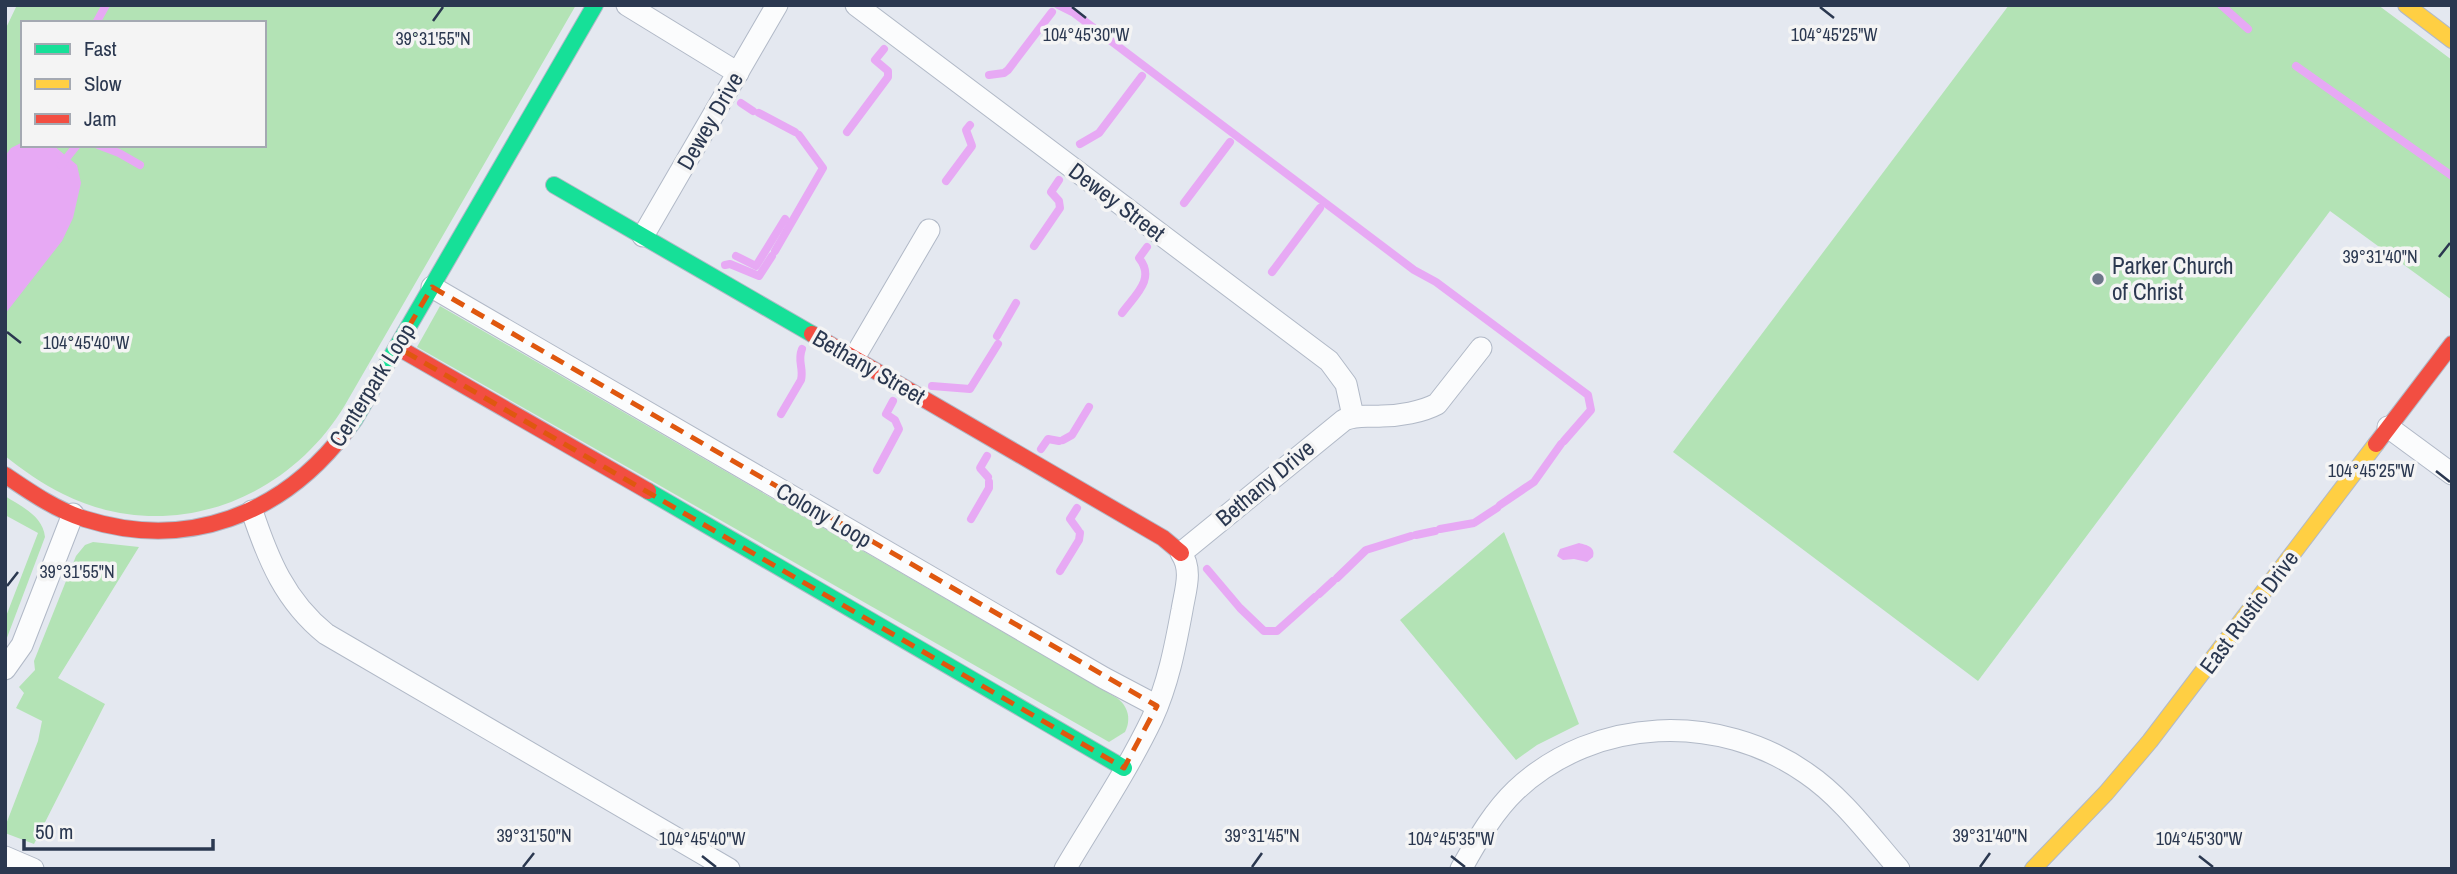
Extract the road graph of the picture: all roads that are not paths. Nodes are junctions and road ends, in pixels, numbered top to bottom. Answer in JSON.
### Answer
{"nodes":[{"id":1,"x":594,"y":5,"type":"edge"},
{"id":2,"x":627,"y":5,"type":"edge"},
{"id":3,"x":777,"y":5,"type":"edge"},
{"id":4,"x":856,"y":5,"type":"edge"},
{"id":5,"x":2406,"y":5,"type":"edge"},
{"id":6,"x":2452,"y":40,"type":"edge"},
{"id":7,"x":738,"y":73,"type":"junction"},
{"id":8,"x":554,"y":185,"type":"dead end"},
{"id":9,"x":929,"y":230,"type":"dead end"},
{"id":10,"x":643,"y":236,"type":"junction"},
{"id":11,"x":432,"y":287,"type":"junction"},
{"id":12,"x":2452,"y":344,"type":"edge"},
{"id":13,"x":397,"y":347,"type":"junction"},
{"id":14,"x":1481,"y":348,"type":"dead end"},
{"id":15,"x":854,"y":358,"type":"junction"},
{"id":16,"x":1353,"y":416,"type":"junction"},
{"id":17,"x":2388,"y":427,"type":"junction"},
{"id":18,"x":2452,"y":474,"type":"edge"},
{"id":19,"x":5,"y":475,"type":"edge"},
{"id":20,"x":252,"y":511,"type":"junction"},
{"id":21,"x":73,"y":514,"type":"junction"},
{"id":22,"x":1181,"y":553,"type":"junction"},
{"id":23,"x":5,"y":669,"type":"edge"},
{"id":24,"x":1157,"y":706,"type":"junction"},
{"id":25,"x":1124,"y":768,"type":"junction"},
{"id":26,"x":5,"y":857,"type":"edge"},
{"id":27,"x":33,"y":869,"type":"edge"},
{"id":28,"x":729,"y":869,"type":"edge"},
{"id":29,"x":1065,"y":869,"type":"edge"},
{"id":30,"x":1461,"y":869,"type":"edge"},
{"id":31,"x":1899,"y":869,"type":"edge"},
{"id":32,"x":2033,"y":869,"type":"edge"}],
"edges":[{"from":1,"to":11,"type":"street","name":"Centerpark Loop"},
{"from":2,"to":7,"type":"street"},
{"from":3,"to":7,"type":"street","name":"Dewey Drive"},
{"from":4,"to":16,"type":"street","name":"Dewey Street"},
{"from":5,"to":6,"type":"street"},
{"from":7,"to":10,"type":"street","name":"Dewey Drive"},
{"from":8,"to":10,"type":"street","name":"Bethany Street"},
{"from":9,"to":15,"type":"street"},
{"from":10,"to":15,"type":"street","name":"Bethany Street"},
{"from":11,"to":13,"type":"street","name":"Centerpark Loop"},
{"from":11,"to":24,"type":"street","name":"Colony Loop"},
{"from":12,"to":17,"type":"street","name":"East Rustic Drive"},
{"from":13,"to":20,"type":"street","name":"Centerpark Loop"},
{"from":13,"to":25,"type":"street"},
{"from":14,"to":16,"type":"street"},
{"from":15,"to":22,"type":"street","name":"Bethany Street"},
{"from":16,"to":22,"type":"street","name":"Bethany Drive"},
{"from":17,"to":18,"type":"street"},
{"from":17,"to":32,"type":"street","name":"East Rustic Drive"},
{"from":19,"to":21,"type":"street","name":"Centerpark Loop"},
{"from":20,"to":21,"type":"street","name":"Centerpark Loop"},
{"from":20,"to":28,"type":"street"},
{"from":21,"to":23,"type":"street"},
{"from":22,"to":24,"type":"street"},
{"from":24,"to":25,"type":"street"},
{"from":25,"to":29,"type":"street"},
{"from":26,"to":27,"type":"street"},
{"from":30,"to":31,"type":"street"}]}
